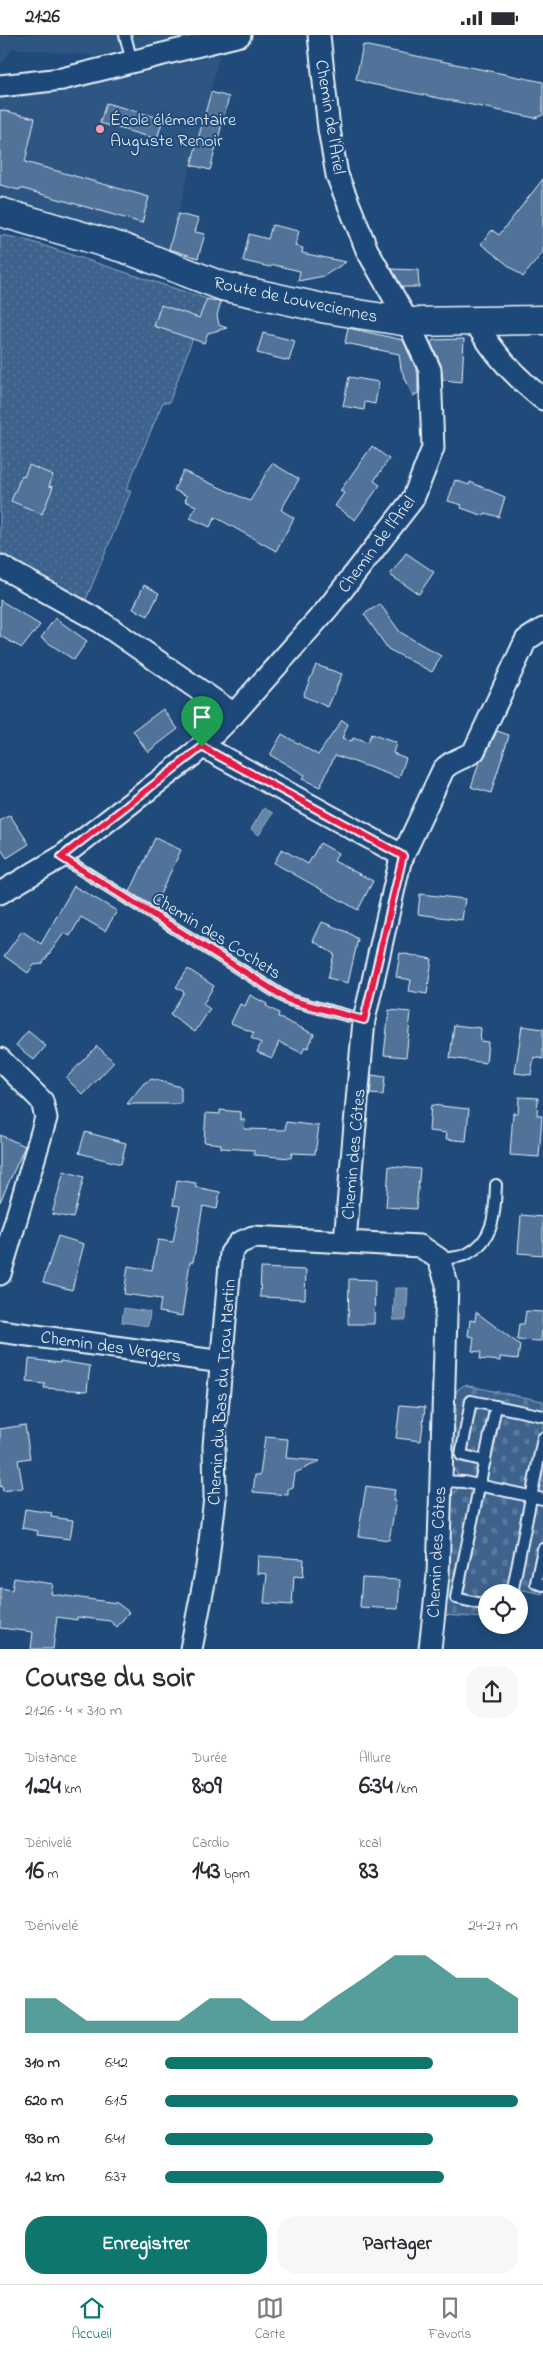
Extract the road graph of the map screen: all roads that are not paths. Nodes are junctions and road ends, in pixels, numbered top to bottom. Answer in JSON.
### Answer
{"nodes":[{"id":1,"x":125,"y":35,"type":"edge"},
{"id":2,"x":240,"y":35,"type":"edge"},
{"id":3,"x":319,"y":35,"type":"edge"},
{"id":4,"x":132,"y":62,"type":"junction"},
{"id":5,"x":0,"y":86,"type":"edge"},
{"id":6,"x":0,"y":212,"type":"edge"},
{"id":7,"x":474,"y":320,"type":"junction"},
{"id":8,"x":543,"y":320,"type":"edge"},
{"id":9,"x":408,"y":322,"type":"junction"},
{"id":10,"x":543,"y":399,"type":"edge"},
{"id":11,"x":0,"y":566,"type":"edge"},
{"id":12,"x":543,"y":629,"type":"edge"},
{"id":13,"x":234,"y":714,"type":"junction"},
{"id":14,"x":202,"y":747,"type":"junction"},
{"id":15,"x":403,"y":856,"type":"junction"},
{"id":16,"x":61,"y":857,"type":"junction"},
{"id":17,"x":0,"y":893,"type":"edge"},
{"id":18,"x":364,"y":1020,"type":"junction"},
{"id":19,"x":0,"y":1059,"type":"edge"},
{"id":20,"x":496,"y":1185,"type":"dead end"},
{"id":21,"x":345,"y":1241,"type":"junction"},
{"id":22,"x":439,"y":1259,"type":"junction"},
{"id":23,"x":0,"y":1274,"type":"edge"},
{"id":24,"x":0,"y":1331,"type":"edge"},
{"id":25,"x":222,"y":1362,"type":"junction"},
{"id":26,"x":496,"y":1406,"type":"junction"},
{"id":27,"x":543,"y":1416,"type":"edge"},
{"id":28,"x":543,"y":1438,"type":"edge"},
{"id":29,"x":485,"y":1461,"type":"junction"},
{"id":30,"x":440,"y":1481,"type":"junction"},
{"id":31,"x":480,"y":1486,"type":"junction"},
{"id":32,"x":531,"y":1497,"type":"junction"},
{"id":33,"x":543,"y":1499,"type":"edge"},
{"id":34,"x":543,"y":1549,"type":"edge"},
{"id":35,"x":514,"y":1584,"type":"edge"},
{"id":36,"x":543,"y":1585,"type":"edge"},
{"id":37,"x":478,"y":1603,"type":"edge"},
{"id":38,"x":191,"y":1649,"type":"edge"},
{"id":39,"x":430,"y":1649,"type":"edge"}],
"edges":[{"from":1,"to":4,"type":"lane"},
{"from":2,"to":4,"type":"street"},
{"from":3,"to":9,"type":"street","name":"Chemin de l'Ariel"},
{"from":4,"to":5,"type":"street"},
{"from":6,"to":9,"type":"street","name":"Route de Louveciennes"},
{"from":7,"to":8,"type":"street","name":"Route de Louveciennes"},
{"from":7,"to":9,"type":"street","name":"Route de Louveciennes"},
{"from":7,"to":10,"type":"street"},
{"from":9,"to":13,"type":"street","name":"Chemin de l'Ariel"},
{"from":11,"to":13,"type":"street"},
{"from":12,"to":15,"type":"street","name":"Chemin des Côtes"},
{"from":13,"to":14,"type":"street","name":"Chemin de l'Ariel"},
{"from":14,"to":15,"type":"street"},
{"from":14,"to":16,"type":"street","name":"Chemin de l'Ariel"},
{"from":15,"to":18,"type":"street","name":"Chemin des Côtes"},
{"from":16,"to":17,"type":"street","name":"Chemin de l'Ariel"},
{"from":16,"to":18,"type":"lane","name":"Chemin des Cochets"},
{"from":18,"to":21,"type":"street","name":"Chemin des Côtes"},
{"from":19,"to":23,"type":"street"},
{"from":20,"to":22,"type":"lane"},
{"from":21,"to":22,"type":"street","name":"Chemin des Côtes"},
{"from":21,"to":25,"type":"street","name":"Chemin du Bas du Trou Martin"},
{"from":22,"to":30,"type":"street","name":"Chemin des Côtes"},
{"from":24,"to":25,"type":"street","name":"Chemin des Vergers"},
{"from":25,"to":38,"type":"street","name":"Chemin du Bas du Trou Martin"},
{"from":26,"to":27,"type":"lane"},
{"from":26,"to":29,"type":"lane"},
{"from":26,"to":29,"type":"lane"},
{"from":28,"to":32,"type":"lane"},
{"from":29,"to":31,"type":"lane"},
{"from":30,"to":31,"type":"lane"},
{"from":30,"to":39,"type":"street","name":"Chemin des Côtes"},
{"from":31,"to":32,"type":"lane"},
{"from":31,"to":37,"type":"lane"},
{"from":32,"to":33,"type":"lane"},
{"from":32,"to":35,"type":"lane"},
{"from":34,"to":36,"type":"lane"}]}
